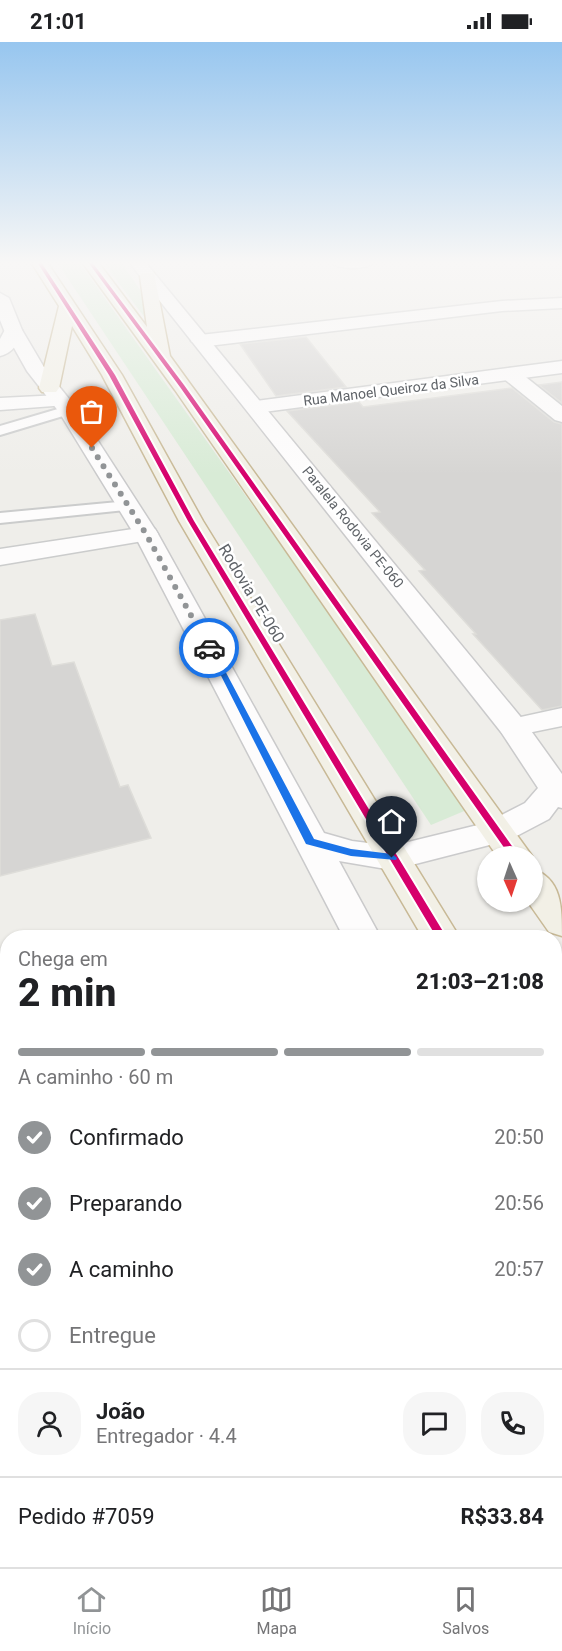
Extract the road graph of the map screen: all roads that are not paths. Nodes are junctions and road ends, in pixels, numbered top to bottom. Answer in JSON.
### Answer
{"nodes":[{"id":1,"x":65,"y":333,"type":"edge"},
{"id":2,"x":84,"y":333,"type":"edge"},
{"id":3,"x":142,"y":333,"type":"edge"},
{"id":4,"x":156,"y":333,"type":"edge"},
{"id":5,"x":194,"y":333,"type":"edge"},
{"id":6,"x":268,"y":333,"type":"edge"},
{"id":7,"x":7,"y":340,"type":"edge"},
{"id":8,"x":200,"y":341,"type":"junction"},
{"id":9,"x":162,"y":360,"type":"junction"},
{"id":10,"x":562,"y":368,"type":"edge"},
{"id":11,"x":510,"y":374,"type":"junction"},
{"id":12,"x":59,"y":400,"type":"junction"},
{"id":13,"x":0,"y":404,"type":"edge"},
{"id":14,"x":256,"y":407,"type":"junction"},
{"id":15,"x":562,"y":416,"type":"edge"},
{"id":16,"x":0,"y":431,"type":"edge"},
{"id":17,"x":129,"y":506,"type":"junction"},
{"id":18,"x":0,"y":518,"type":"edge"},
{"id":19,"x":146,"y":534,"type":"junction"},
{"id":20,"x":0,"y":557,"type":"edge"},
{"id":21,"x":562,"y":717,"type":"edge"},
{"id":22,"x":513,"y":727,"type":"junction"},
{"id":23,"x":558,"y":793,"type":"edge"},
{"id":24,"x":310,"y":841,"type":"junction"},
{"id":25,"x":506,"y":844,"type":"edge"},
{"id":26,"x":392,"y":858,"type":"junction"},
{"id":27,"x":543,"y":896,"type":"edge"},
{"id":28,"x":562,"y":923,"type":"edge"},
{"id":29,"x":359,"y":930,"type":"edge"},
{"id":30,"x":437,"y":930,"type":"edge"}],
"edges":[{"from":1,"to":12,"type":"highway"},
{"from":2,"to":26,"type":"highway","name":"Rodovia PE-060"},
{"from":3,"to":9,"type":"highway"},
{"from":4,"to":9,"type":"highway"},
{"from":5,"to":8,"type":"main road","name":"Paralela Rodovia PE-060"},
{"from":6,"to":8,"type":"main road"},
{"from":7,"to":12,"type":"main road"},
{"from":8,"to":14,"type":"main road","name":"Paralela Rodovia PE-060"},
{"from":9,"to":25,"type":"highway"},
{"from":10,"to":11,"type":"main road","name":"Rua Manoel Queiroz da Silva"},
{"from":11,"to":14,"type":"main road","name":"Rua Manoel Queiroz da Silva"},
{"from":11,"to":15,"type":"main road"},
{"from":12,"to":13,"type":"main road"},
{"from":12,"to":16,"type":"lane"},
{"from":12,"to":17,"type":"main road"},
{"from":14,"to":22,"type":"main road","name":"Paralela Rodovia PE-060"},
{"from":17,"to":18,"type":"lane"},
{"from":17,"to":19,"type":"main road"},
{"from":19,"to":20,"type":"main road"},
{"from":19,"to":24,"type":"main road"},
{"from":21,"to":22,"type":"main road"},
{"from":22,"to":23,"type":"main road","name":"Paralela Rodovia PE-060"},
{"from":23,"to":25,"type":"main road"},
{"from":24,"to":26,"type":"main road"},
{"from":24,"to":29,"type":"main road"},
{"from":25,"to":26,"type":"main road"},
{"from":26,"to":30,"type":"highway","name":"Rodovia PE-060"},
{"from":27,"to":28,"type":"highway"}]}
